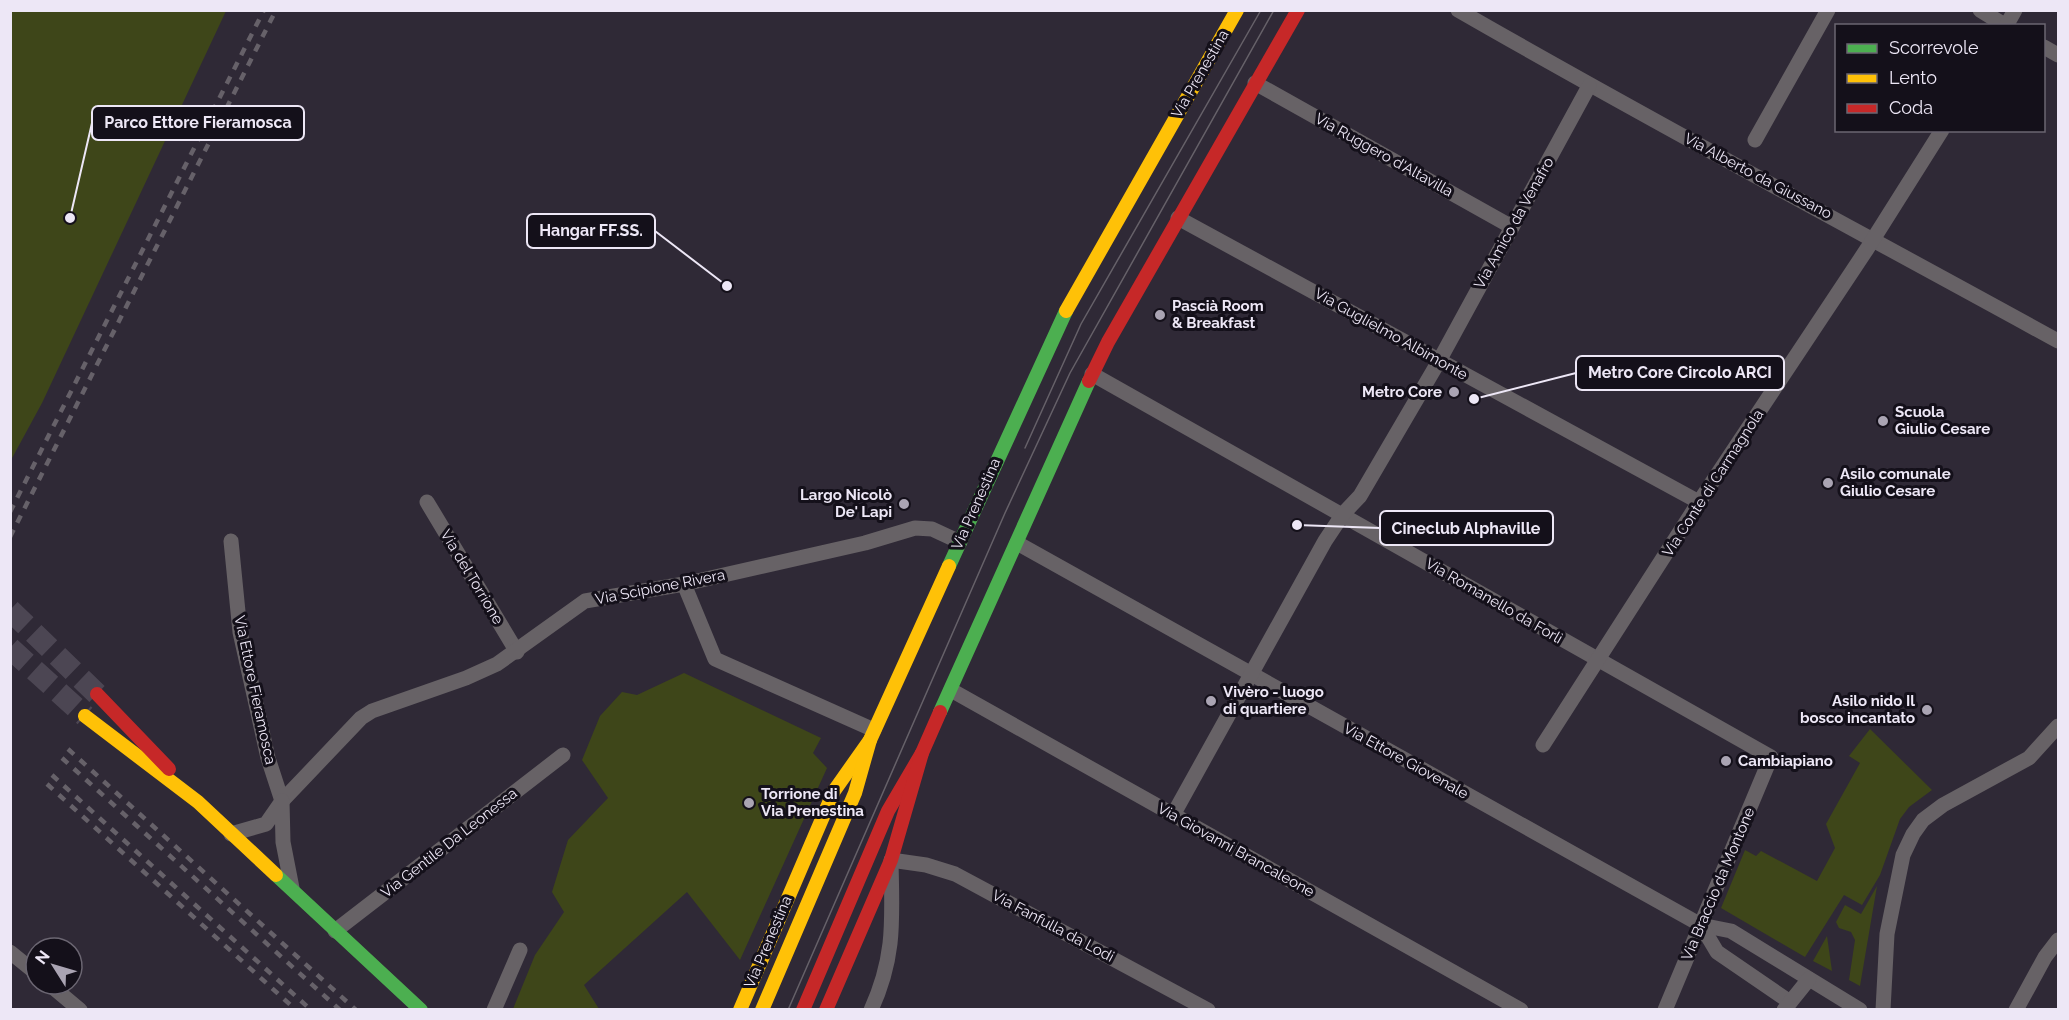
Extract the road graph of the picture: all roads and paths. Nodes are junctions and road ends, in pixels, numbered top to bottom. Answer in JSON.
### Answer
{"nodes":[{"id":1,"x":1237,"y":10,"type":"edge"},
{"id":2,"x":1298,"y":10,"type":"edge"},
{"id":3,"x":1458,"y":10,"type":"edge"},
{"id":4,"x":1828,"y":10,"type":"edge"},
{"id":5,"x":1980,"y":10,"type":"edge"},
{"id":6,"x":2015,"y":10,"type":"edge"},
{"id":7,"x":2003,"y":24,"type":"edge"},
{"id":8,"x":2007,"y":24,"type":"edge"},
{"id":9,"x":1256,"y":83,"type":"junction"},
{"id":10,"x":1589,"y":86,"type":"junction"},
{"id":11,"x":1940,"y":132,"type":"edge"},
{"id":12,"x":1755,"y":140,"type":"dead end"},
{"id":13,"x":1178,"y":218,"type":"junction"},
{"id":14,"x":1512,"y":227,"type":"junction"},
{"id":15,"x":1874,"y":239,"type":"junction"},
{"id":16,"x":2058,"y":341,"type":"edge"},
{"id":17,"x":1439,"y":361,"type":"junction"},
{"id":18,"x":1092,"y":374,"type":"junction"},
{"id":19,"x":427,"y":502,"type":"dead end"},
{"id":20,"x":1699,"y":502,"type":"junction"},
{"id":21,"x":1343,"y":514,"type":"junction"},
{"id":22,"x":231,"y":541,"type":"dead end"},
{"id":23,"x":960,"y":542,"type":"junction"},
{"id":24,"x":1017,"y":543,"type":"junction"},
{"id":25,"x":684,"y":584,"type":"junction"},
{"id":26,"x":517,"y":652,"type":"junction"},
{"id":27,"x":1599,"y":662,"type":"junction"},
{"id":28,"x":1251,"y":674,"type":"junction"},
{"id":29,"x":951,"y":690,"type":"junction"},
{"id":30,"x":97,"y":694,"type":"tunnel mouth"},
{"id":31,"x":85,"y":716,"type":"tunnel mouth"},
{"id":32,"x":2056,"y":729,"type":"edge"},
{"id":33,"x":872,"y":735,"type":"junction"},
{"id":34,"x":1543,"y":745,"type":"dead end"},
{"id":35,"x":922,"y":753,"type":"junction"},
{"id":36,"x":563,"y":755,"type":"dead end"},
{"id":37,"x":1771,"y":758,"type":"joint"},
{"id":38,"x":282,"y":801,"type":"junction"},
{"id":39,"x":198,"y":802,"type":"junction"},
{"id":40,"x":1173,"y":815,"type":"junction"},
{"id":41,"x":231,"y":834,"type":"junction"},
{"id":42,"x":891,"y":860,"type":"junction"},
{"id":43,"x":293,"y":891,"type":"junction"},
{"id":44,"x":1701,"y":925,"type":"junction"},
{"id":45,"x":335,"y":931,"type":"junction"},
{"id":46,"x":2058,"y":940,"type":"edge"},
{"id":47,"x":520,"y":950,"type":"dead end"},
{"id":48,"x":10,"y":952,"type":"edge"},
{"id":49,"x":24,"y":963,"type":"edge"},
{"id":50,"x":1809,"y":979,"type":"junction"},
{"id":51,"x":63,"y":996,"type":"edge"},
{"id":52,"x":1787,"y":1006,"type":"edge"},
{"id":53,"x":80,"y":1010,"type":"edge"},
{"id":54,"x":421,"y":1010,"type":"edge"},
{"id":55,"x":494,"y":1010,"type":"edge"},
{"id":56,"x":740,"y":1010,"type":"edge"},
{"id":57,"x":762,"y":1010,"type":"edge"},
{"id":58,"x":803,"y":1010,"type":"edge"},
{"id":59,"x":826,"y":1010,"type":"edge"},
{"id":60,"x":871,"y":1010,"type":"edge"},
{"id":61,"x":1208,"y":1010,"type":"edge"},
{"id":62,"x":1521,"y":1010,"type":"edge"},
{"id":63,"x":1665,"y":1010,"type":"edge"},
{"id":64,"x":1860,"y":1010,"type":"edge"},
{"id":65,"x":1883,"y":1010,"type":"edge"},
{"id":66,"x":2016,"y":1010,"type":"edge"}],
"edges":[{"from":1,"to":23,"type":"main road","name":"Via Prenestina"},
{"from":2,"to":9,"type":"main road"},
{"from":3,"to":10,"type":"street","name":"Via Alberto da Giussano"},
{"from":4,"to":12,"type":"street"},
{"from":5,"to":7,"type":"street"},
{"from":6,"to":8,"type":"street"},
{"from":9,"to":13,"type":"main road"},
{"from":9,"to":14,"type":"street","name":"Via Ruggero d'Altavilla"},
{"from":10,"to":14,"type":"street","name":"Via Amico da Venafro"},
{"from":10,"to":15,"type":"street","name":"Via Alberto da Giussano"},
{"from":11,"to":15,"type":"street","name":"Via Conte di Carmagnola"},
{"from":13,"to":17,"type":"street","name":"Via Guglielmo Albimonte"},
{"from":13,"to":18,"type":"main road"},
{"from":14,"to":17,"type":"street","name":"Via Amico da Venafro"},
{"from":15,"to":16,"type":"street","name":"Via Alberto da Giussano"},
{"from":15,"to":20,"type":"street","name":"Via Conte di Carmagnola"},
{"from":17,"to":20,"type":"street","name":"Via Guglielmo Albimonte"},
{"from":17,"to":21,"type":"street","name":"Via Amico da Venafro"},
{"from":18,"to":21,"type":"street","name":"Via Romanello da Forlì"},
{"from":18,"to":24,"type":"main road"},
{"from":19,"to":26,"type":"street","name":"Via del Torrione"},
{"from":20,"to":27,"type":"street","name":"Via Conte di Carmagnola"},
{"from":21,"to":27,"type":"street","name":"Via Romanello da Forlì"},
{"from":21,"to":28,"type":"street","name":"Via Amico da Venafro"},
{"from":22,"to":38,"type":"street","name":"Via Ettore Fieramosca"},
{"from":23,"to":25,"type":"street","name":"Via Scipione Rivera"},
{"from":23,"to":33,"type":"main road","name":"Via Prenestina"},
{"from":24,"to":28,"type":"street","name":"Via Ettore Giovenale"},
{"from":24,"to":29,"type":"main road"},
{"from":25,"to":26,"type":"street","name":"Via Scipione Rivera"},
{"from":25,"to":33,"type":"street"},
{"from":26,"to":38,"type":"street","name":"Via Scipione Rivera"},
{"from":27,"to":34,"type":"street","name":"Via Conte di Carmagnola"},
{"from":27,"to":37,"type":"street","name":"Via Romanello da Forlì"},
{"from":28,"to":40,"type":"street","name":"Via Amico da Venafro"},
{"from":28,"to":44,"type":"street","name":"Via Ettore Giovenale"},
{"from":29,"to":35,"type":"main road"},
{"from":29,"to":40,"type":"street","name":"Via Giovanni Brancaleone"},
{"from":30,"to":39,"type":"main road"},
{"from":31,"to":39,"type":"main road"},
{"from":32,"to":65,"type":"street"},
{"from":33,"to":56,"type":"main road","name":"Via Prenestina"},
{"from":33,"to":57,"type":"main road"},
{"from":35,"to":42,"type":"main road"},
{"from":35,"to":58,"type":"main road"},
{"from":36,"to":45,"type":"street","name":"Via Gentile Da Leonessa"},
{"from":37,"to":44,"type":"street","name":"Via Braccio da Montone"},
{"from":38,"to":41,"type":"street"},
{"from":38,"to":43,"type":"street","name":"Via Ettore Fieramosca"},
{"from":39,"to":41,"type":"main road"},
{"from":40,"to":62,"type":"street","name":"Via Giovanni Brancaleone"},
{"from":41,"to":43,"type":"main road"},
{"from":42,"to":59,"type":"main road"},
{"from":42,"to":60,"type":"street"},
{"from":42,"to":61,"type":"street","name":"Via Fanfulla da Lodi"},
{"from":43,"to":45,"type":"main road"},
{"from":44,"to":50,"type":"street","name":"Via Ettore Giovenale"},
{"from":44,"to":52,"type":"street"},
{"from":44,"to":63,"type":"street","name":"Via Braccio da Montone"},
{"from":45,"to":54,"type":"main road"},
{"from":46,"to":66,"type":"street"},
{"from":47,"to":55,"type":"street"},
{"from":48,"to":49,"type":"street"},
{"from":50,"to":52,"type":"street"},
{"from":50,"to":64,"type":"street","name":"Via Ettore Giovenale"},
{"from":51,"to":53,"type":"street"}]}
